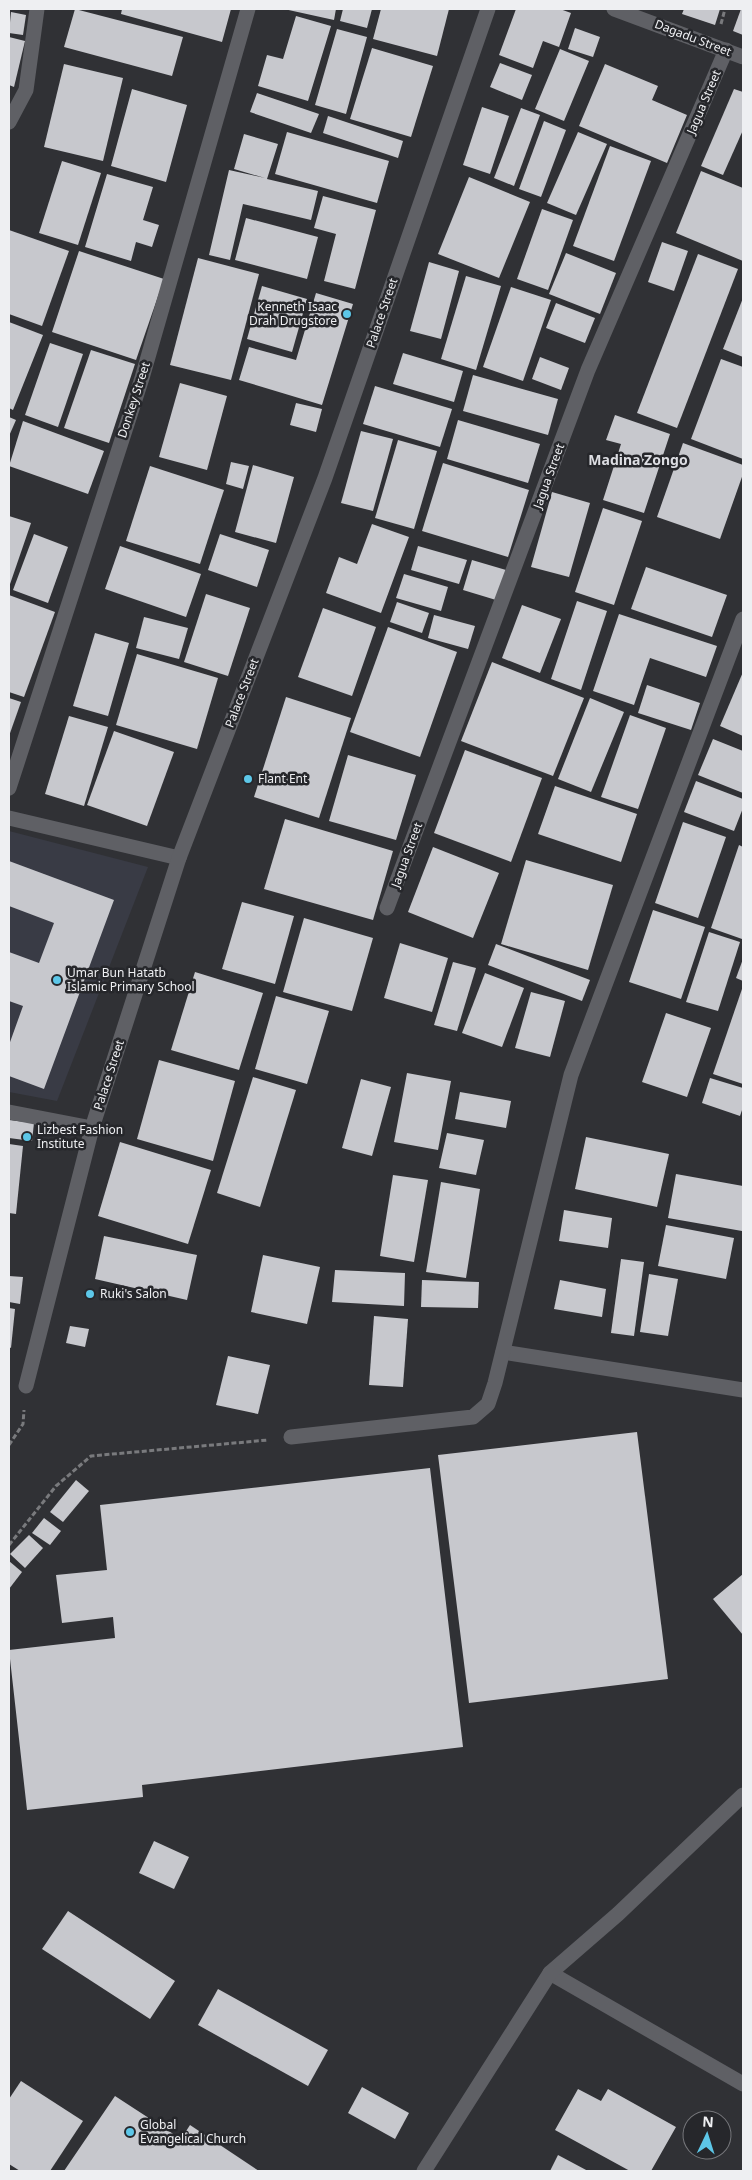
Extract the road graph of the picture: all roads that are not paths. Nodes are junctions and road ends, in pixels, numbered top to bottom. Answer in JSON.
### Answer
{"nodes":[{"id":1,"x":38,"y":9,"type":"edge"},
{"id":2,"x":248,"y":9,"type":"edge"},
{"id":3,"x":488,"y":9,"type":"edge"},
{"id":4,"x":614,"y":9,"type":"edge"},
{"id":5,"x":726,"y":50,"type":"junction"},
{"id":6,"x":743,"y":57,"type":"edge"},
{"id":7,"x":9,"y":122,"type":"edge"},
{"id":8,"x":743,"y":619,"type":"edge"},
{"id":9,"x":9,"y":788,"type":"edge"},
{"id":10,"x":9,"y":818,"type":"edge"},
{"id":11,"x":179,"y":858,"type":"junction"},
{"id":12,"x":387,"y":908,"type":"dead end"},
{"id":13,"x":9,"y":1112,"type":"edge"},
{"id":14,"x":92,"y":1128,"type":"junction"},
{"id":15,"x":503,"y":1352,"type":"junction"},
{"id":16,"x":26,"y":1386,"type":"road end"},
{"id":17,"x":743,"y":1390,"type":"edge"},
{"id":18,"x":291,"y":1437,"type":"road end"},
{"id":19,"x":743,"y":1795,"type":"edge"},
{"id":20,"x":550,"y":1973,"type":"junction"},
{"id":21,"x":743,"y":2084,"type":"edge"},
{"id":22,"x":424,"y":2171,"type":"edge"}],
"edges":[{"from":1,"to":7,"type":"street"},
{"from":2,"to":9,"type":"street","name":"Donkey Street"},
{"from":3,"to":11,"type":"street","name":"Palace Street"},
{"from":4,"to":5,"type":"street","name":"Dagadu Street"},
{"from":5,"to":6,"type":"street","name":"Dagadu Street"},
{"from":5,"to":12,"type":"street","name":"Jagua Street"},
{"from":8,"to":15,"type":"street"},
{"from":10,"to":11,"type":"street"},
{"from":11,"to":14,"type":"street","name":"Palace Street"},
{"from":13,"to":14,"type":"street"},
{"from":14,"to":16,"type":"street","name":"Palace Street"},
{"from":15,"to":17,"type":"street"},
{"from":15,"to":18,"type":"street"},
{"from":19,"to":20,"type":"street"},
{"from":20,"to":21,"type":"street"},
{"from":20,"to":22,"type":"street"}]}
